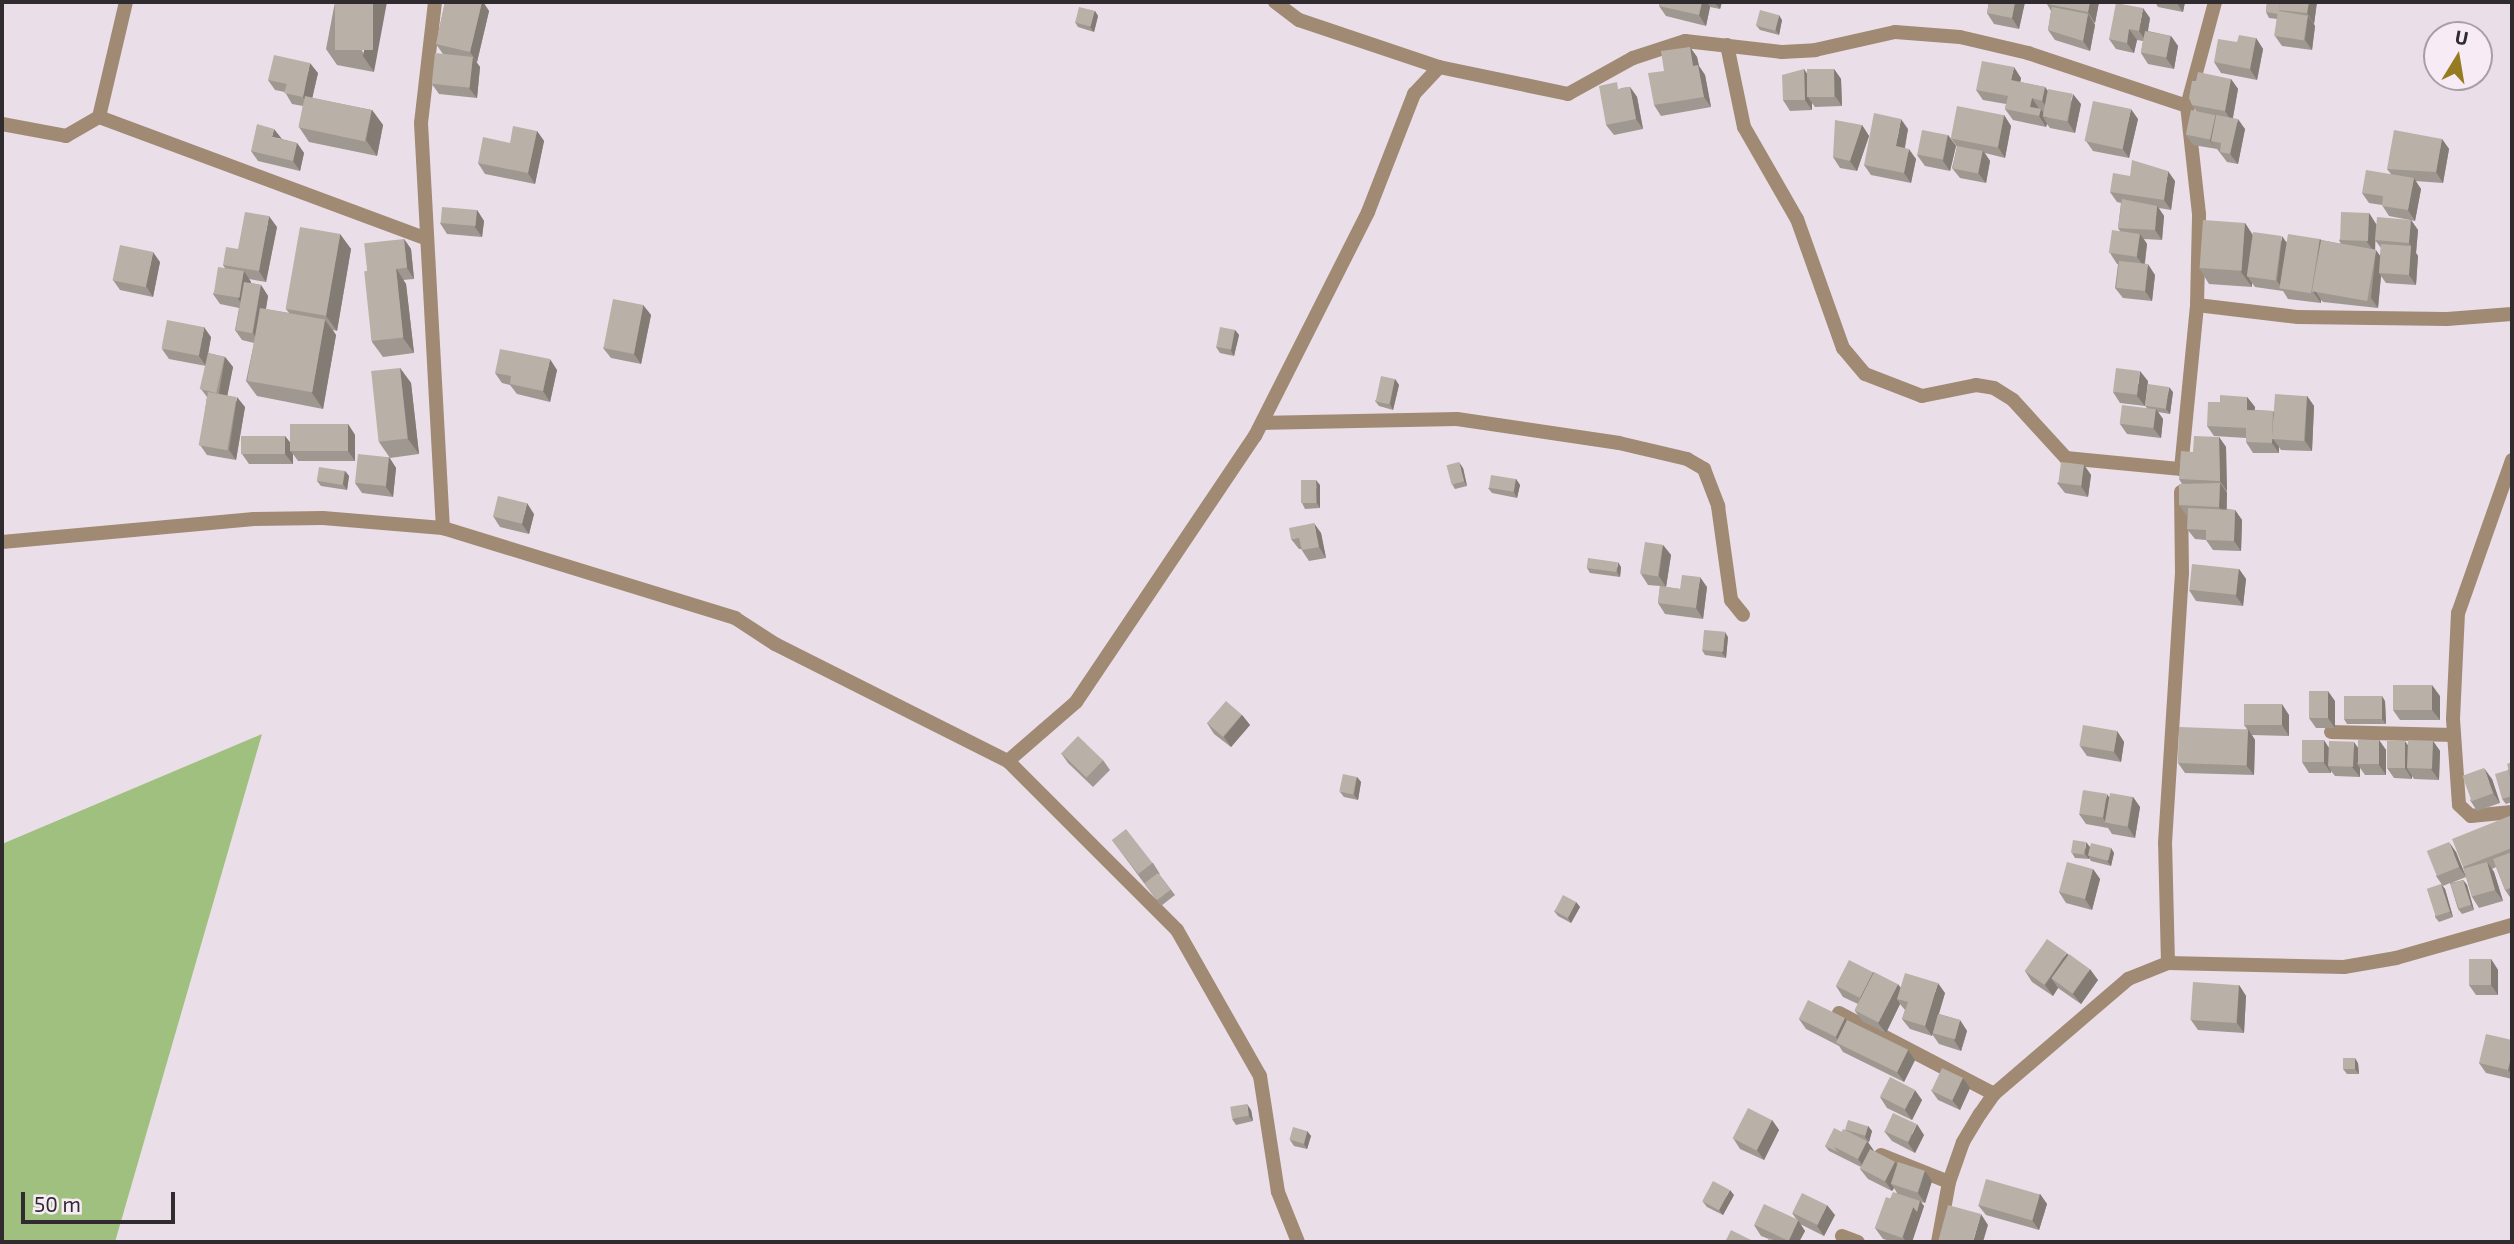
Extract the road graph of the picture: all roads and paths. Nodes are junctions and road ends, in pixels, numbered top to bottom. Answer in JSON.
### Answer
{"nodes":[{"id":1,"x":126,"y":2,"type":"edge"},
{"id":2,"x":435,"y":2,"type":"edge"},
{"id":3,"x":1275,"y":2,"type":"edge"},
{"id":4,"x":2215,"y":2,"type":"edge"},
{"id":5,"x":1727,"y":45,"type":"junction"},
{"id":6,"x":1439,"y":67,"type":"junction"},
{"id":7,"x":2187,"y":106,"type":"junction"},
{"id":8,"x":99,"y":117,"type":"junction"},
{"id":9,"x":2,"y":124,"type":"edge"},
{"id":10,"x":425,"y":237,"type":"junction"},
{"id":11,"x":2197,"y":305,"type":"junction"},
{"id":12,"x":2512,"y":314,"type":"edge"},
{"id":13,"x":1262,"y":423,"type":"junction"},
{"id":14,"x":2512,"y":460,"type":"edge"},
{"id":15,"x":2181,"y":469,"type":"junction"},
{"id":16,"x":443,"y":528,"type":"junction"},
{"id":17,"x":2,"y":542,"type":"edge"},
{"id":18,"x":1743,"y":615,"type":"dead end"},
{"id":19,"x":2331,"y":732,"type":"dead end"},
{"id":20,"x":2454,"y":734,"type":"junction"},
{"id":21,"x":1008,"y":761,"type":"junction"},
{"id":22,"x":2512,"y":812,"type":"edge"},
{"id":23,"x":2511,"y":928,"type":"edge"},
{"id":24,"x":2168,"y":963,"type":"junction"},
{"id":25,"x":1839,"y":1013,"type":"edge"},
{"id":26,"x":1994,"y":1094,"type":"junction"},
{"id":27,"x":1881,"y":1155,"type":"edge"},
{"id":28,"x":1950,"y":1182,"type":"junction"},
{"id":29,"x":1842,"y":1236,"type":"dead end"},
{"id":30,"x":1298,"y":1242,"type":"edge"},
{"id":31,"x":1857,"y":1242,"type":"edge"},
{"id":32,"x":1938,"y":1242,"type":"edge"}],
"edges":[{"from":1,"to":8,"type":"street"},
{"from":2,"to":10,"type":"street"},
{"from":3,"to":6,"type":"street"},
{"from":4,"to":7,"type":"street"},
{"from":5,"to":6,"type":"street"},
{"from":5,"to":7,"type":"street"},
{"from":5,"to":15,"type":"street"},
{"from":6,"to":13,"type":"street"},
{"from":7,"to":11,"type":"street"},
{"from":8,"to":9,"type":"street"},
{"from":8,"to":10,"type":"street"},
{"from":10,"to":16,"type":"street"},
{"from":11,"to":12,"type":"street"},
{"from":11,"to":15,"type":"street"},
{"from":13,"to":18,"type":"street"},
{"from":13,"to":21,"type":"street"},
{"from":14,"to":20,"type":"street"},
{"from":15,"to":24,"type":"street"},
{"from":16,"to":17,"type":"street"},
{"from":16,"to":21,"type":"street"},
{"from":19,"to":20,"type":"street"},
{"from":20,"to":22,"type":"street"},
{"from":21,"to":30,"type":"street"},
{"from":23,"to":24,"type":"street"},
{"from":24,"to":26,"type":"street"},
{"from":25,"to":26,"type":"street"},
{"from":26,"to":28,"type":"street"},
{"from":27,"to":28,"type":"street"},
{"from":28,"to":32,"type":"street"},
{"from":29,"to":31,"type":"street"}]}
